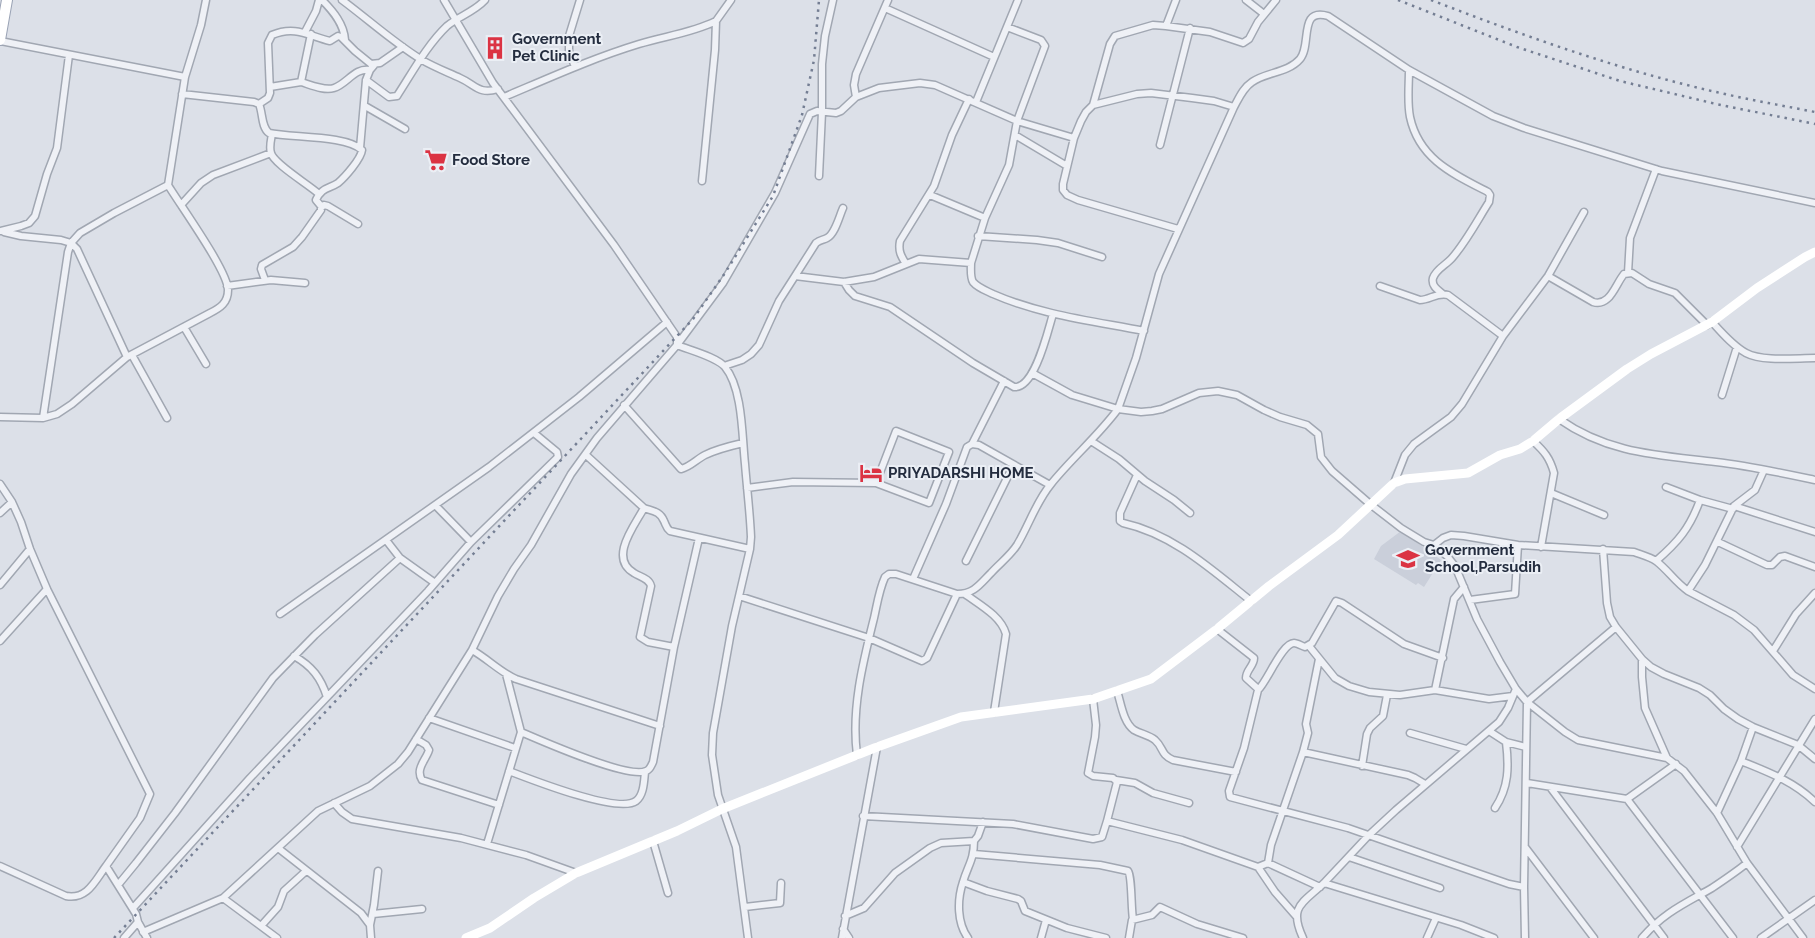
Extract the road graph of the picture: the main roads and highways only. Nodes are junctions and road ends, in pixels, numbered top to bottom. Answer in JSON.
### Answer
{"nodes":[{"id":1,"x":4,"y":2,"type":"edge"},
{"id":2,"x":0,"y":41,"type":"edge"},
{"id":3,"x":1815,"y":252,"type":"edge"},
{"id":4,"x":466,"y":938,"type":"edge"}],
"edges":[{"from":1,"to":2,"type":"main road"},
{"from":3,"to":4,"type":"main road"}]}
